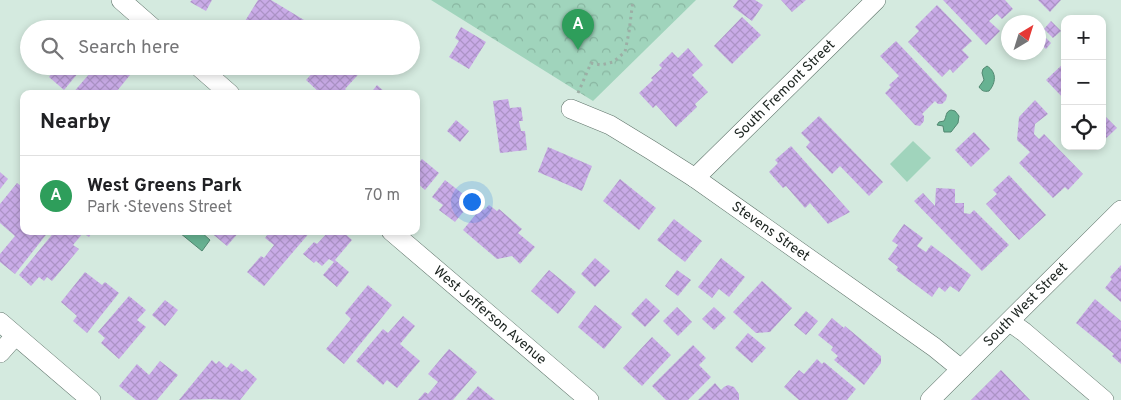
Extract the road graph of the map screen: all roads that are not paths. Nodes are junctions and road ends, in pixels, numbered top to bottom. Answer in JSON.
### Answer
{"nodes":[{"id":1,"x":121,"y":0,"type":"edge"},
{"id":2,"x":876,"y":0,"type":"edge"},
{"id":3,"x":144,"y":20,"type":"edge"},
{"id":4,"x":208,"y":75,"type":"edge"},
{"id":5,"x":225,"y":90,"type":"edge"},
{"id":6,"x":574,"y":101,"type":"road end"},
{"id":7,"x":695,"y":178,"type":"junction"},
{"id":8,"x":1121,"y":210,"type":"edge"},
{"id":9,"x":396,"y":235,"type":"edge"},
{"id":10,"x":0,"y":322,"type":"edge"},
{"id":11,"x":1010,"y":322,"type":"junction"},
{"id":12,"x":16,"y":336,"type":"junction"},
{"id":13,"x":0,"y":353,"type":"edge"},
{"id":14,"x":961,"y":370,"type":"junction"},
{"id":15,"x":91,"y":400,"type":"edge"},
{"id":16,"x":588,"y":400,"type":"edge"},
{"id":17,"x":930,"y":400,"type":"edge"},
{"id":18,"x":1104,"y":400,"type":"edge"}],
"edges":[{"from":1,"to":3,"type":"street"},
{"from":2,"to":7,"type":"street","name":"South Fremont Street"},
{"from":4,"to":5,"type":"street"},
{"from":6,"to":7,"type":"street","name":"Stevens Street"},
{"from":7,"to":14,"type":"street","name":"Stevens Street"},
{"from":8,"to":11,"type":"street","name":"South West Street"},
{"from":9,"to":16,"type":"street","name":"West Jefferson Avenue"},
{"from":10,"to":12,"type":"street"},
{"from":11,"to":14,"type":"street","name":"South West Street"},
{"from":11,"to":18,"type":"street"},
{"from":12,"to":13,"type":"street"},
{"from":12,"to":15,"type":"street"},
{"from":14,"to":17,"type":"street","name":"South West Street"}]}
